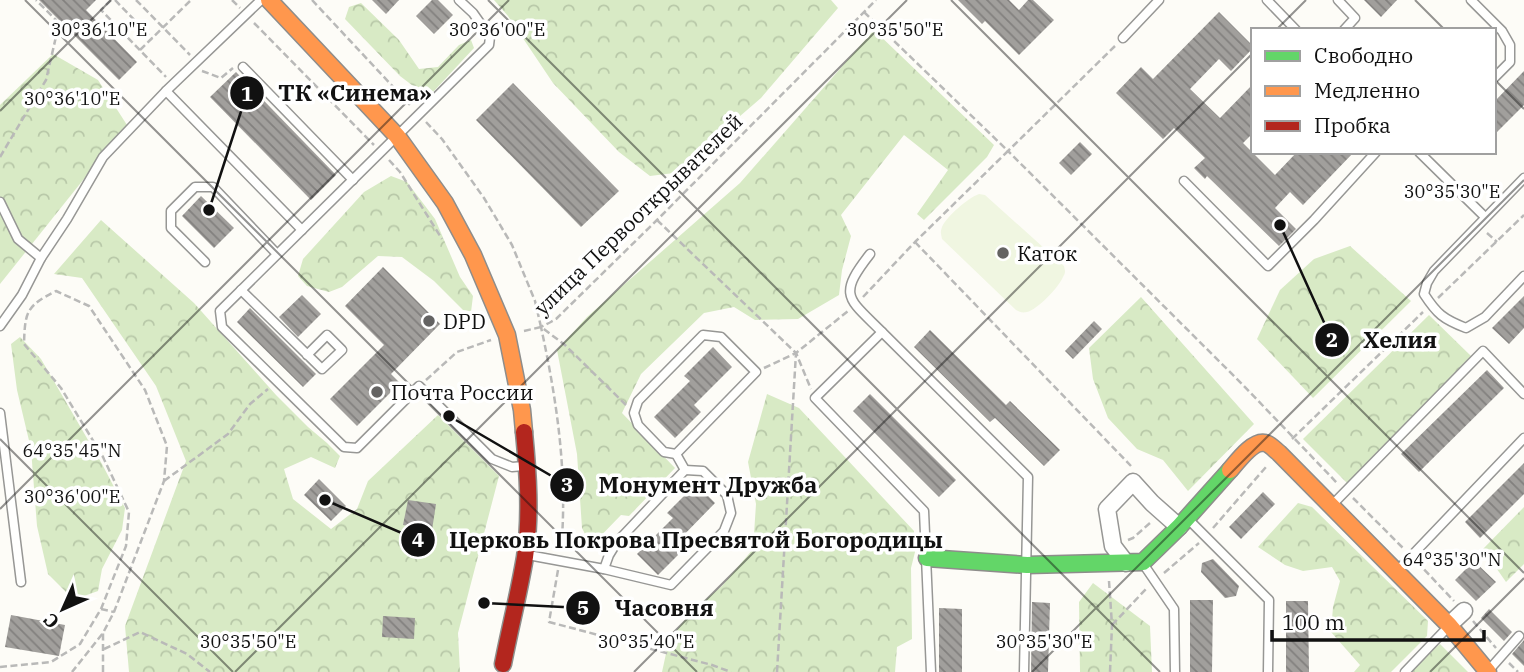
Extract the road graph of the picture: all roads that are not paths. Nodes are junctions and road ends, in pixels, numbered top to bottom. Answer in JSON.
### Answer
{"nodes":[{"id":1,"x":261,"y":0,"type":"edge"},
{"id":2,"x":269,"y":0,"type":"edge"},
{"id":3,"x":459,"y":0,"type":"edge"},
{"id":4,"x":1159,"y":0,"type":"edge"},
{"id":5,"x":1267,"y":0,"type":"edge"},
{"id":6,"x":1338,"y":0,"type":"edge"},
{"id":7,"x":1471,"y":0,"type":"edge"},
{"id":8,"x":1294,"y":28,"type":"edge"},
{"id":9,"x":1345,"y":28,"type":"edge"},
{"id":10,"x":1123,"y":38,"type":"road end"},
{"id":11,"x":243,"y":67,"type":"road end"},
{"id":12,"x":1496,"y":76,"type":"edge"},
{"id":13,"x":166,"y":91,"type":"junction"},
{"id":14,"x":397,"y":136,"type":"junction"},
{"id":15,"x":1374,"y":154,"type":"edge"},
{"id":16,"x":1421,"y":154,"type":"edge"},
{"id":17,"x":1524,"y":178,"type":"edge"},
{"id":18,"x":353,"y":180,"type":"junction"},
{"id":19,"x":1184,"y":181,"type":"dead end"},
{"id":20,"x":0,"y":202,"type":"edge"},
{"id":21,"x":1485,"y":217,"type":"junction"},
{"id":22,"x":302,"y":230,"type":"junction"},
{"id":23,"x":276,"y":254,"type":"junction"},
{"id":24,"x":870,"y":254,"type":"dead end"},
{"id":25,"x":41,"y":258,"type":"junction"},
{"id":26,"x":205,"y":262,"type":"dead end"},
{"id":27,"x":1524,"y":276,"type":"edge"},
{"id":28,"x":241,"y":290,"type":"junction"},
{"id":29,"x":0,"y":326,"type":"edge"},
{"id":30,"x":882,"y":332,"type":"junction"},
{"id":31,"x":307,"y":355,"type":"dead end"},
{"id":32,"x":1524,"y":394,"type":"edge"},
{"id":33,"x":0,"y":413,"type":"edge"},
{"id":34,"x":1524,"y":438,"type":"edge"},
{"id":35,"x":676,"y":454,"type":"junction"},
{"id":36,"x":527,"y":466,"type":"junction"},
{"id":37,"x":685,"y":470,"type":"junction"},
{"id":38,"x":1331,"y":506,"type":"junction"},
{"id":39,"x":1183,"y":522,"type":"junction"},
{"id":40,"x":525,"y":555,"type":"junction"},
{"id":41,"x":927,"y":558,"type":"junction"},
{"id":42,"x":1134,"y":563,"type":"junction"},
{"id":43,"x":1027,"y":565,"type":"junction"},
{"id":44,"x":604,"y":569,"type":"junction"},
{"id":45,"x":1397,"y":571,"type":"junction"},
{"id":46,"x":21,"y":582,"type":"dead end"},
{"id":47,"x":1464,"y":611,"type":"road end"},
{"id":48,"x":1449,"y":625,"type":"junction"},
{"id":49,"x":1519,"y":636,"type":"dead end"},
{"id":50,"x":503,"y":664,"type":"dead end"},
{"id":51,"x":931,"y":672,"type":"edge"},
{"id":52,"x":1024,"y":672,"type":"edge"},
{"id":53,"x":1175,"y":672,"type":"edge"},
{"id":54,"x":1268,"y":672,"type":"edge"},
{"id":55,"x":1405,"y":672,"type":"edge"},
{"id":56,"x":1488,"y":672,"type":"edge"}],
"edges":[{"from":1,"to":13,"type":"lane"},
{"from":2,"to":14,"type":"street"},
{"from":3,"to":14,"type":"lane"},
{"from":4,"to":10,"type":"lane"},
{"from":5,"to":8,"type":"lane"},
{"from":6,"to":9,"type":"lane"},
{"from":7,"to":12,"type":"lane"},
{"from":11,"to":18,"type":"lane"},
{"from":13,"to":22,"type":"lane"},
{"from":13,"to":25,"type":"lane"},
{"from":14,"to":18,"type":"lane"},
{"from":14,"to":36,"type":"street"},
{"from":15,"to":19,"type":"lane"},
{"from":16,"to":21,"type":"lane"},
{"from":17,"to":21,"type":"lane"},
{"from":18,"to":22,"type":"lane"},
{"from":20,"to":25,"type":"lane"},
{"from":21,"to":27,"type":"lane"},
{"from":22,"to":23,"type":"lane"},
{"from":23,"to":26,"type":"lane"},
{"from":23,"to":28,"type":"lane"},
{"from":24,"to":30,"type":"lane"},
{"from":25,"to":29,"type":"lane"},
{"from":28,"to":31,"type":"lane"},
{"from":28,"to":36,"type":"lane"},
{"from":30,"to":41,"type":"lane"},
{"from":30,"to":43,"type":"lane"},
{"from":32,"to":38,"type":"lane"},
{"from":33,"to":46,"type":"lane"},
{"from":34,"to":45,"type":"lane"},
{"from":35,"to":35,"type":"lane"},
{"from":35,"to":37,"type":"lane"},
{"from":36,"to":40,"type":"street"},
{"from":37,"to":44,"type":"lane"},
{"from":37,"to":44,"type":"lane"},
{"from":38,"to":39,"type":"street"},
{"from":38,"to":45,"type":"street"},
{"from":39,"to":42,"type":"street"},
{"from":39,"to":42,"type":"street"},
{"from":39,"to":54,"type":"lane"},
{"from":40,"to":44,"type":"lane"},
{"from":40,"to":50,"type":"street"},
{"from":41,"to":43,"type":"street"},
{"from":41,"to":51,"type":"lane"},
{"from":42,"to":43,"type":"street"},
{"from":42,"to":53,"type":"lane"},
{"from":43,"to":52,"type":"lane"},
{"from":45,"to":48,"type":"street"},
{"from":47,"to":48,"type":"street"},
{"from":48,"to":55,"type":"lane"},
{"from":48,"to":56,"type":"street"},
{"from":49,"to":56,"type":"lane"}]}
